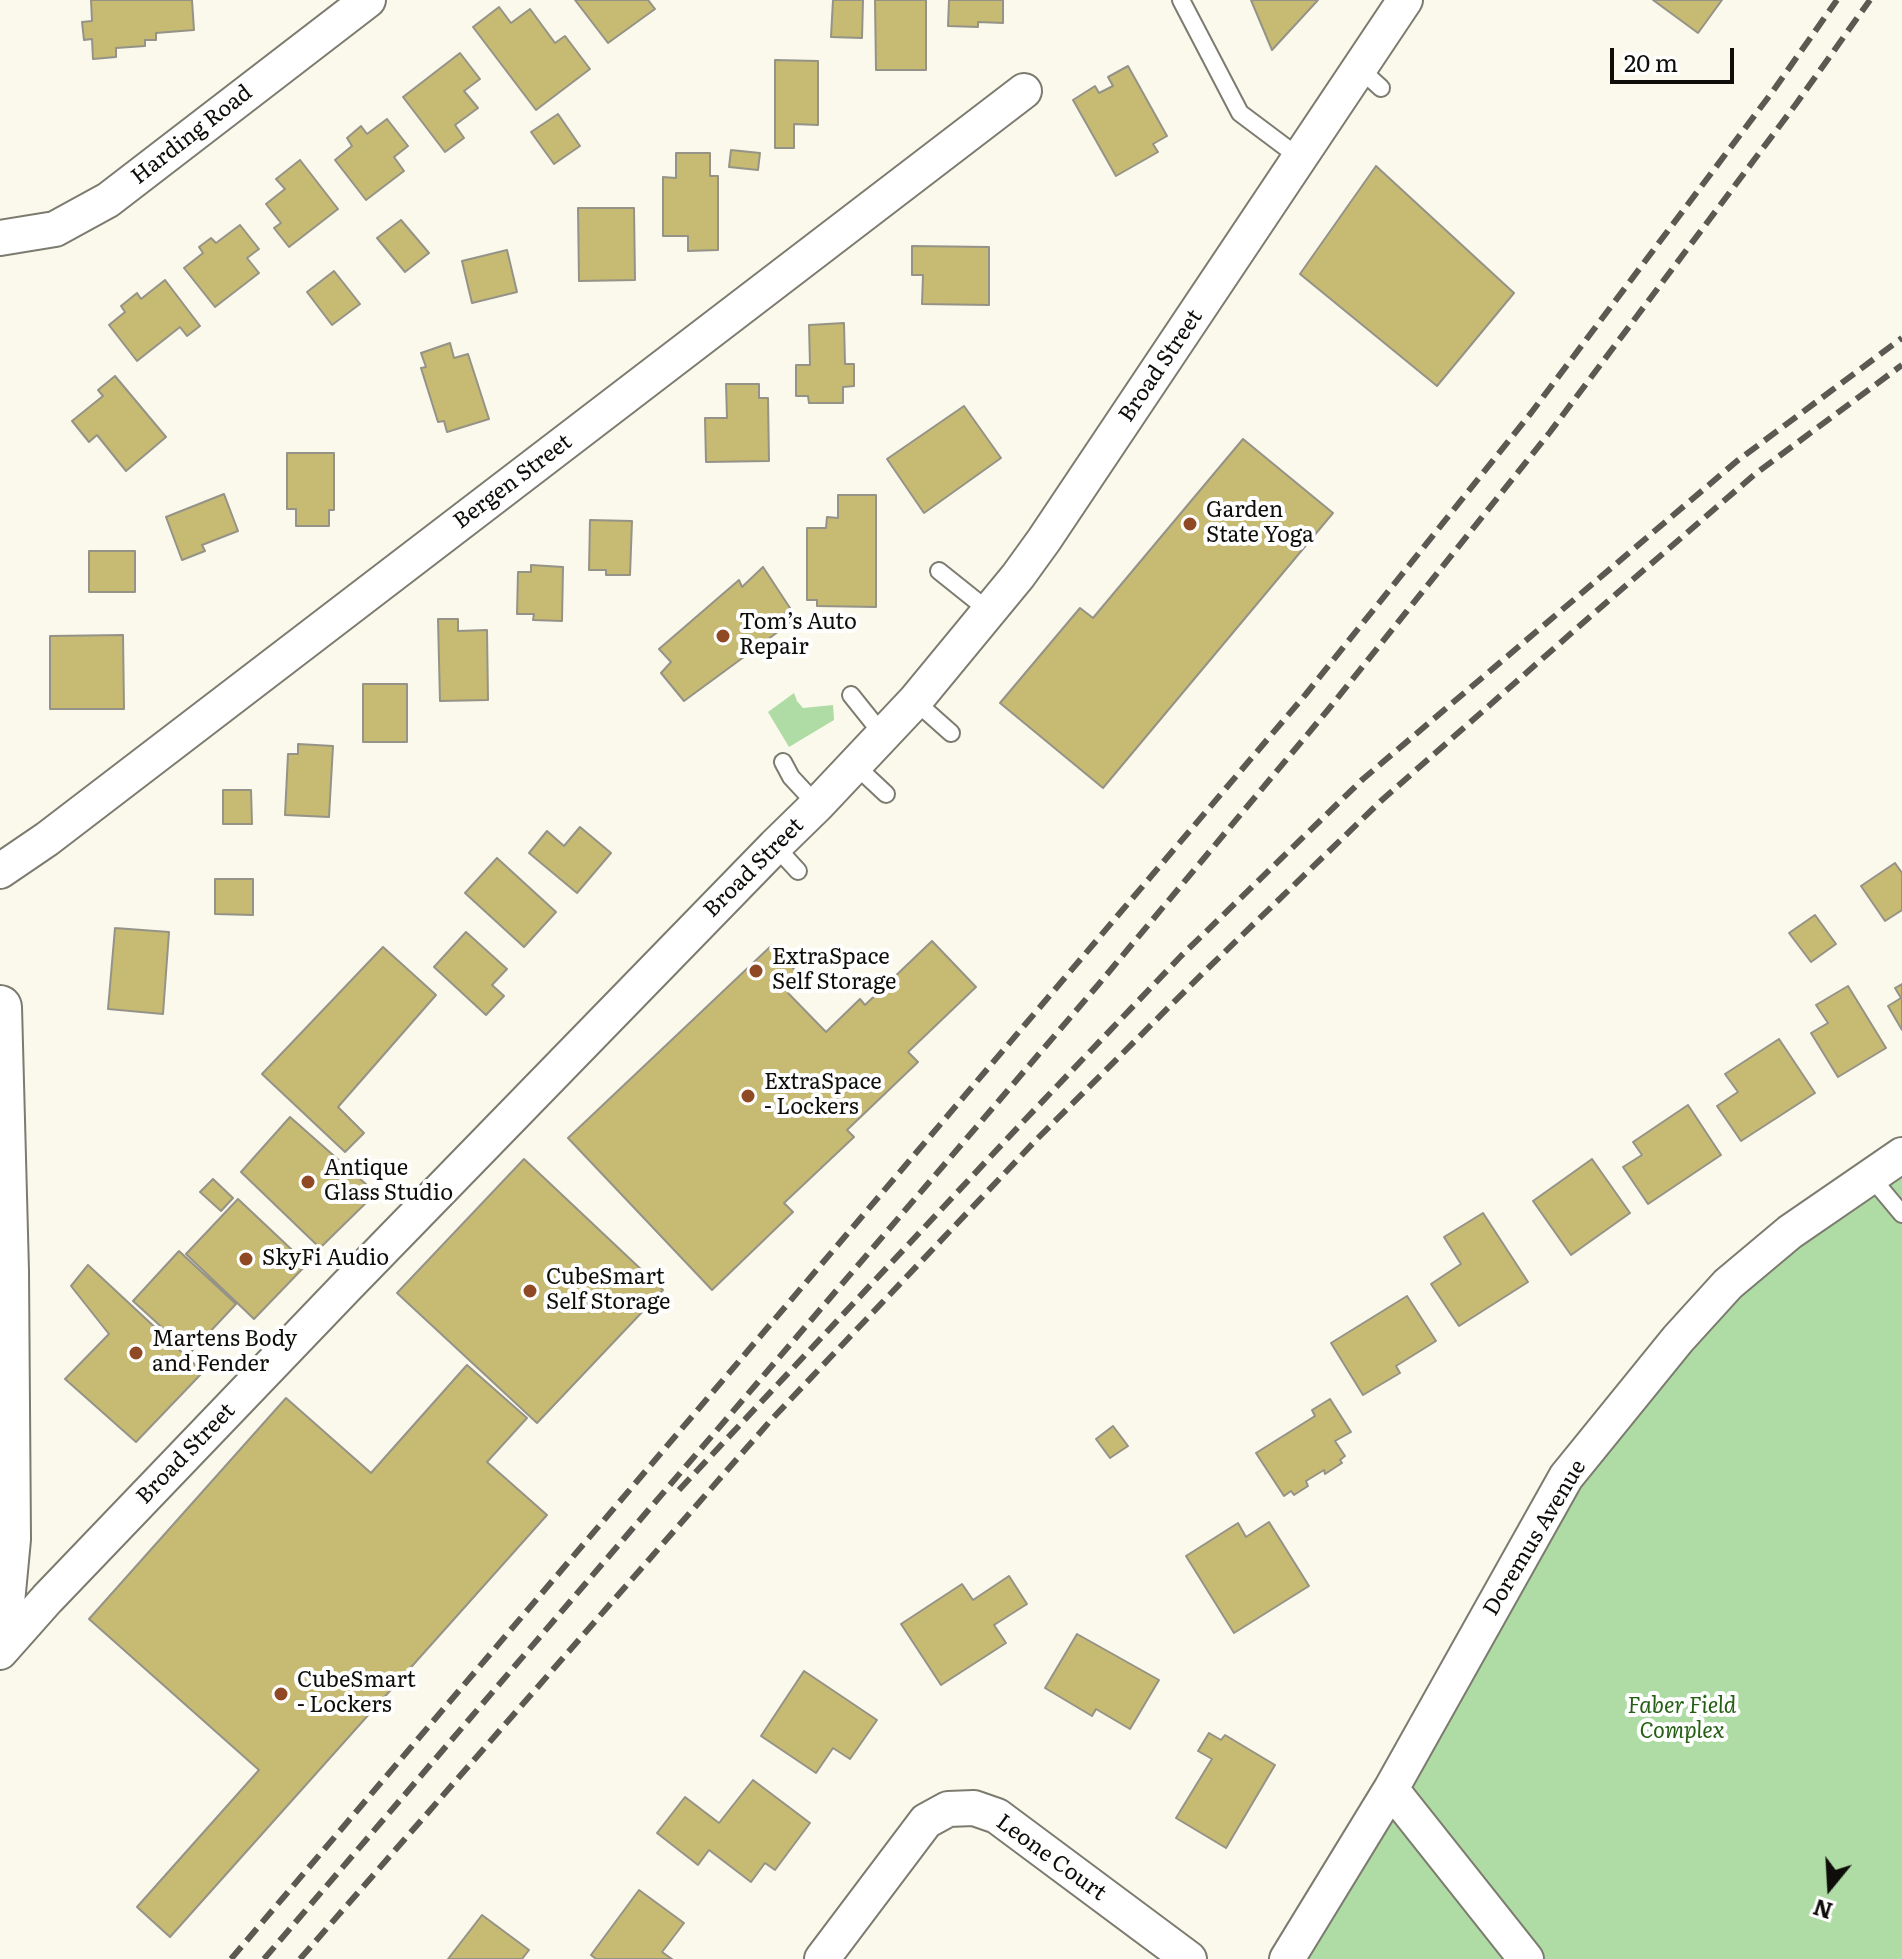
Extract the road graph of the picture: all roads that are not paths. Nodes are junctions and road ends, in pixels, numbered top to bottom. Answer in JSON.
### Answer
{"nodes":[{"id":1,"x":368,"y":0,"type":"edge"},
{"id":2,"x":1181,"y":0,"type":"edge"},
{"id":3,"x":1405,"y":0,"type":"edge"},
{"id":4,"x":1024,"y":91,"type":"dead end"},
{"id":5,"x":1300,"y":158,"type":"junction"},
{"id":6,"x":0,"y":238,"type":"edge"},
{"id":7,"x":939,"y":571,"type":"dead end"},
{"id":8,"x":989,"y":611,"type":"junction"},
{"id":9,"x":851,"y":695,"type":"dead end"},
{"id":10,"x":915,"y":701,"type":"junction"},
{"id":11,"x":951,"y":733,"type":"dead end"},
{"id":12,"x":883,"y":735,"type":"junction"},
{"id":13,"x":783,"y":762,"type":"dead end"},
{"id":14,"x":855,"y":765,"type":"junction"},
{"id":15,"x":886,"y":794,"type":"dead end"},
{"id":16,"x":817,"y":805,"type":"junction"},
{"id":17,"x":775,"y":846,"type":"junction"},
{"id":18,"x":0,"y":871,"type":"edge"},
{"id":19,"x":798,"y":871,"type":"dead end"},
{"id":20,"x":0,"y":1007,"type":"edge"},
{"id":21,"x":1902,"y":1155,"type":"edge"},
{"id":22,"x":1871,"y":1177,"type":"junction"},
{"id":23,"x":1902,"y":1214,"type":"edge"},
{"id":24,"x":3,"y":1271,"type":"edge"},
{"id":25,"x":0,"y":1634,"type":"edge"},
{"id":26,"x":0,"y":1652,"type":"edge"},
{"id":27,"x":1391,"y":1789,"type":"junction"},
{"id":28,"x":822,"y":1959,"type":"edge"},
{"id":29,"x":1189,"y":1959,"type":"edge"},
{"id":30,"x":1287,"y":1959,"type":"edge"},
{"id":31,"x":1526,"y":1959,"type":"edge"}],
"edges":[{"from":1,"to":6,"type":"street","name":"Harding Road"},
{"from":2,"to":5,"type":"lane"},
{"from":3,"to":5,"type":"street","name":"Broad Street"},
{"from":4,"to":18,"type":"street","name":"Bergen Street"},
{"from":5,"to":8,"type":"street","name":"Broad Street"},
{"from":7,"to":8,"type":"lane"},
{"from":8,"to":10,"type":"street","name":"Broad Street"},
{"from":9,"to":12,"type":"lane"},
{"from":10,"to":11,"type":"lane"},
{"from":10,"to":12,"type":"street","name":"Broad Street"},
{"from":12,"to":14,"type":"street","name":"Broad Street"},
{"from":13,"to":16,"type":"lane"},
{"from":14,"to":15,"type":"lane"},
{"from":14,"to":16,"type":"street","name":"Broad Street"},
{"from":16,"to":17,"type":"street","name":"Broad Street"},
{"from":17,"to":19,"type":"lane"},
{"from":17,"to":26,"type":"street","name":"Broad Street"},
{"from":20,"to":24,"type":"street"},
{"from":21,"to":22,"type":"street","name":"Doremus Avenue"},
{"from":22,"to":23,"type":"lane"},
{"from":22,"to":27,"type":"street","name":"Doremus Avenue"},
{"from":24,"to":25,"type":"street"},
{"from":27,"to":30,"type":"street","name":"Doremus Avenue"},
{"from":27,"to":31,"type":"street"},
{"from":28,"to":29,"type":"street","name":"Leone Court"}]}
